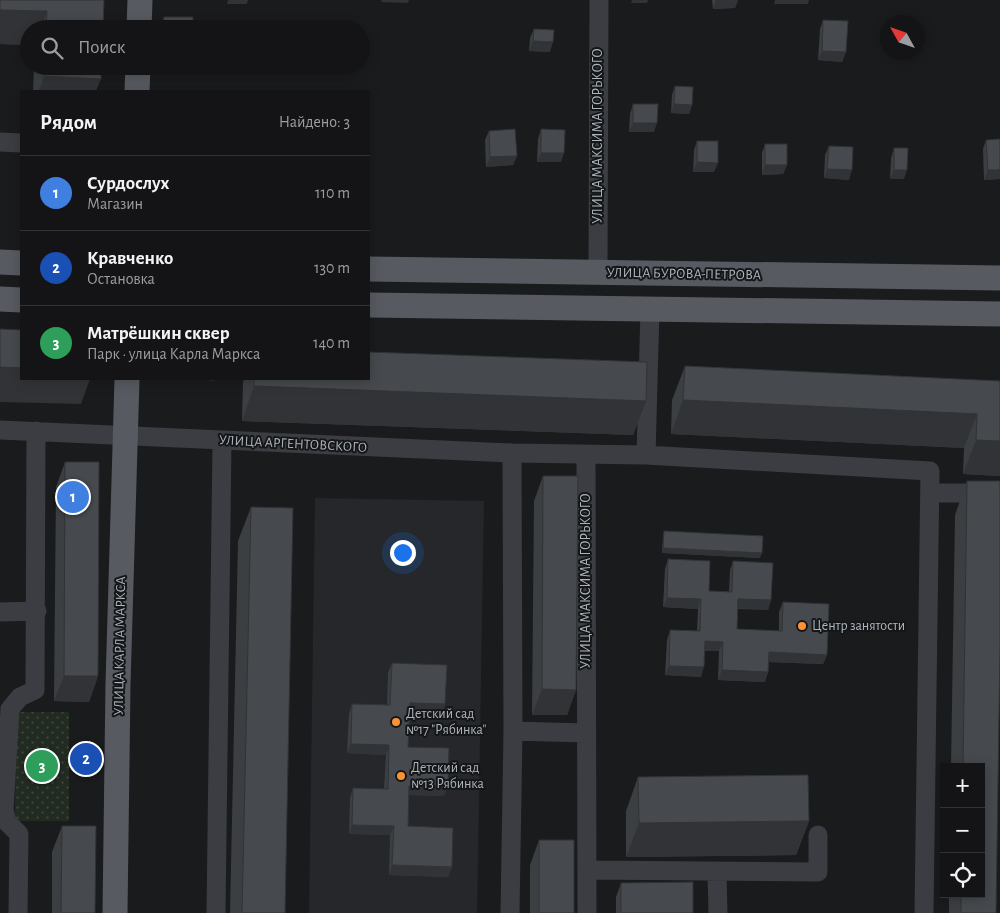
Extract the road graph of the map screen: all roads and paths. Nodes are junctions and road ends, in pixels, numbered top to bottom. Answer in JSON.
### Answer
{"nodes":[{"id":1,"x":140,"y":0,"type":"edge"},
{"id":2,"x":599,"y":0,"type":"edge"},
{"id":3,"x":139,"y":20,"type":"edge"},
{"id":4,"x":138,"y":75,"type":"edge"},
{"id":5,"x":137,"y":90,"type":"edge"},
{"id":6,"x":0,"y":142,"type":"edge"},
{"id":7,"x":20,"y":143,"type":"edge"},
{"id":8,"x":0,"y":262,"type":"edge"},
{"id":9,"x":20,"y":263,"type":"edge"},
{"id":10,"x":370,"y":269,"type":"edge"},
{"id":11,"x":598,"y":272,"type":"junction"},
{"id":12,"x":1000,"y":278,"type":"edge"},
{"id":13,"x":0,"y":299,"type":"edge"},
{"id":14,"x":20,"y":300,"type":"edge"},
{"id":15,"x":370,"y":305,"type":"edge"},
{"id":16,"x":650,"y":309,"type":"junction"},
{"id":17,"x":1000,"y":314,"type":"edge"},
{"id":18,"x":126,"y":380,"type":"edge"},
{"id":19,"x":0,"y":430,"type":"edge"},
{"id":20,"x":36,"y":431,"type":"junction"},
{"id":21,"x":125,"y":434,"type":"junction"},
{"id":22,"x":222,"y":441,"type":"junction"},
{"id":23,"x":512,"y":453,"type":"junction"},
{"id":24,"x":586,"y":455,"type":"junction"},
{"id":25,"x":646,"y":455,"type":"junction"},
{"id":26,"x":931,"y":492,"type":"junction"},
{"id":27,"x":1000,"y":493,"type":"edge"},
{"id":28,"x":37,"y":611,"type":"junction"},
{"id":29,"x":0,"y":612,"type":"edge"},
{"id":30,"x":513,"y":731,"type":"junction"},
{"id":31,"x":586,"y":733,"type":"junction"},
{"id":32,"x":818,"y":835,"type":"dead end"},
{"id":33,"x":587,"y":870,"type":"junction"},
{"id":34,"x":716,"y":873,"type":"junction"},
{"id":35,"x":18,"y":913,"type":"edge"},
{"id":36,"x":115,"y":913,"type":"edge"},
{"id":37,"x":216,"y":913,"type":"edge"},
{"id":38,"x":510,"y":913,"type":"edge"},
{"id":39,"x":587,"y":913,"type":"edge"},
{"id":40,"x":718,"y":913,"type":"edge"},
{"id":41,"x":924,"y":913,"type":"edge"}],
"edges":[{"from":1,"to":3,"type":"main road"},
{"from":2,"to":11,"type":"street","name":"УЛИЦА МАКСИМА ГОРЬКОГО"},
{"from":4,"to":5,"type":"main road"},
{"from":6,"to":7,"type":"street"},
{"from":8,"to":9,"type":"main road"},
{"from":10,"to":11,"type":"main road","name":"УЛИЦА БУРОВА-ПЕТРОВА"},
{"from":11,"to":12,"type":"main road","name":"УЛИЦА БУРОВА-ПЕТРОВА"},
{"from":13,"to":14,"type":"main road"},
{"from":15,"to":16,"type":"main road"},
{"from":16,"to":17,"type":"main road"},
{"from":16,"to":25,"type":"street"},
{"from":18,"to":21,"type":"main road","name":"УЛИЦА КАРЛА МАРКСА"},
{"from":19,"to":20,"type":"street","name":"УЛИЦА АРГЕНТОВСКОГО"},
{"from":20,"to":21,"type":"street","name":"УЛИЦА АРГЕНТОВСКОГО"},
{"from":20,"to":28,"type":"street"},
{"from":21,"to":22,"type":"street","name":"УЛИЦА АРГЕНТОВСКОГО"},
{"from":21,"to":36,"type":"main road","name":"УЛИЦА КАРЛА МАРКСА"},
{"from":22,"to":23,"type":"street","name":"УЛИЦА АРГЕНТОВСКОГО"},
{"from":22,"to":37,"type":"street"},
{"from":23,"to":24,"type":"street","name":"УЛИЦА АРГЕНТОВСКОГО"},
{"from":23,"to":30,"type":"street"},
{"from":24,"to":25,"type":"street"},
{"from":24,"to":31,"type":"street","name":"УЛИЦА МАКСИМА ГОРЬКОГО"},
{"from":25,"to":26,"type":"street"},
{"from":26,"to":27,"type":"street"},
{"from":26,"to":41,"type":"street"},
{"from":28,"to":29,"type":"street"},
{"from":28,"to":35,"type":"street"},
{"from":30,"to":31,"type":"street"},
{"from":30,"to":38,"type":"street"},
{"from":31,"to":33,"type":"street","name":"УЛИЦА МАКСИМА ГОРЬКОГО"},
{"from":32,"to":34,"type":"street"},
{"from":33,"to":34,"type":"street"},
{"from":33,"to":39,"type":"street","name":"УЛИЦА МАКСИМА ГОРЬКОГО"},
{"from":34,"to":40,"type":"street"}]}
